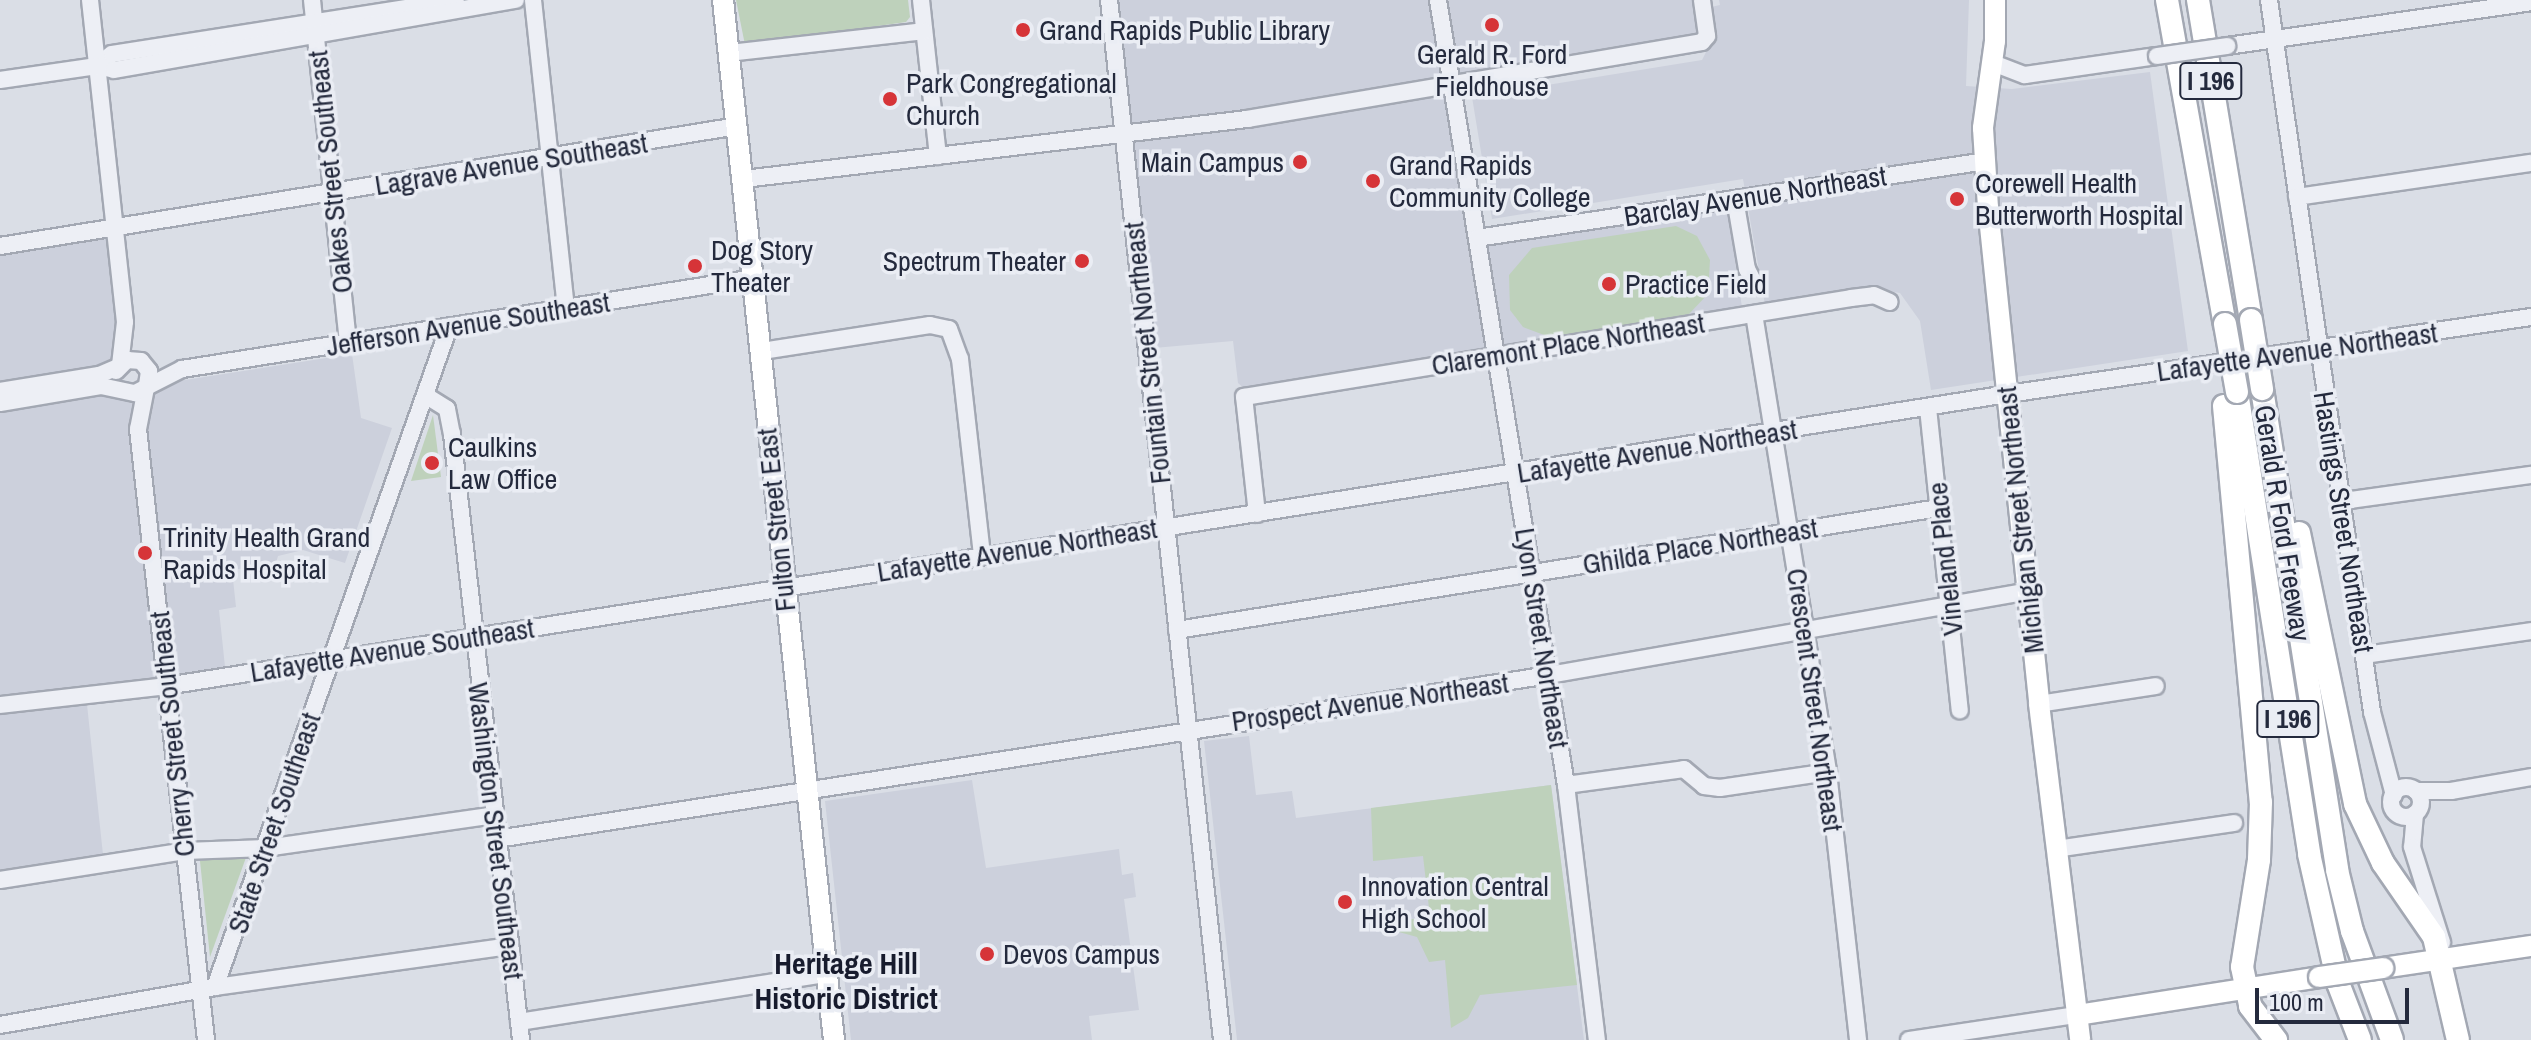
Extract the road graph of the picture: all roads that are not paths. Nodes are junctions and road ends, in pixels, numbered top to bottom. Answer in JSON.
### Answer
{"nodes":[{"id":1,"x":90,"y":0,"type":"edge"},
{"id":2,"x":312,"y":0,"type":"edge"},
{"id":3,"x":456,"y":0,"type":"edge"},
{"id":4,"x":516,"y":0,"type":"edge"},
{"id":5,"x":533,"y":0,"type":"edge"},
{"id":6,"x":723,"y":0,"type":"edge"},
{"id":7,"x":921,"y":0,"type":"edge"},
{"id":8,"x":1109,"y":0,"type":"edge"},
{"id":9,"x":1438,"y":0,"type":"edge"},
{"id":10,"x":1702,"y":0,"type":"edge"},
{"id":11,"x":1995,"y":0,"type":"edge"},
{"id":12,"x":2167,"y":0,"type":"edge"},
{"id":13,"x":2198,"y":0,"type":"edge"},
{"id":14,"x":2205,"y":0,"type":"edge"},
{"id":15,"x":2269,"y":0,"type":"edge"},
{"id":16,"x":2531,"y":2,"type":"edge"},
{"id":17,"x":315,"y":29,"type":"junction"},
{"id":18,"x":924,"y":31,"type":"junction"},
{"id":19,"x":2275,"y":41,"type":"junction"},
{"id":20,"x":729,"y":53,"type":"junction"},
{"id":21,"x":1993,"y":63,"type":"junction"},
{"id":22,"x":97,"y":66,"type":"junction"},
{"id":23,"x":0,"y":80,"type":"edge"},
{"id":24,"x":1452,"y":84,"type":"junction"},
{"id":25,"x":738,"y":126,"type":"junction"},
{"id":26,"x":1125,"y":134,"type":"junction"},
{"id":27,"x":938,"y":156,"type":"junction"},
{"id":28,"x":550,"y":158,"type":"junction"},
{"id":29,"x":1986,"y":161,"type":"junction"},
{"id":30,"x":2225,"y":161,"type":"junction"},
{"id":31,"x":2531,"y":163,"type":"edge"},
{"id":32,"x":744,"y":179,"type":"junction"},
{"id":33,"x":331,"y":193,"type":"junction"},
{"id":34,"x":2297,"y":197,"type":"junction"},
{"id":35,"x":1735,"y":199,"type":"junction"},
{"id":36,"x":114,"y":228,"type":"junction"},
{"id":37,"x":1477,"y":238,"type":"junction"},
{"id":38,"x":0,"y":246,"type":"edge"},
{"id":39,"x":754,"y":278,"type":"junction"},
{"id":40,"x":1756,"y":287,"type":"dead end"},
{"id":41,"x":1890,"y":302,"type":"dead end"},
{"id":42,"x":566,"y":308,"type":"junction"},
{"id":43,"x":1754,"y":314,"type":"junction"},
{"id":44,"x":2531,"y":317,"type":"edge"},
{"id":45,"x":125,"y":322,"type":"junction"},
{"id":46,"x":449,"y":327,"type":"junction"},
{"id":47,"x":348,"y":344,"type":"junction"},
{"id":48,"x":2318,"y":350,"type":"junction"},
{"id":49,"x":762,"y":351,"type":"junction"},
{"id":50,"x":1496,"y":355,"type":"junction"},
{"id":51,"x":142,"y":361,"type":"junction"},
{"id":52,"x":119,"y":366,"type":"junction"},
{"id":53,"x":182,"y":369,"type":"junction"},
{"id":54,"x":146,"y":386,"type":"junction"},
{"id":55,"x":0,"y":391,"type":"edge"},
{"id":56,"x":124,"y":391,"type":"junction"},
{"id":57,"x":2230,"y":393,"type":"junction"},
{"id":58,"x":2008,"y":394,"type":"junction"},
{"id":59,"x":425,"y":395,"type":"junction"},
{"id":60,"x":0,"y":403,"type":"edge"},
{"id":61,"x":1928,"y":408,"type":"junction"},
{"id":62,"x":2267,"y":421,"type":"junction"},
{"id":63,"x":138,"y":429,"type":"junction"},
{"id":64,"x":1772,"y":432,"type":"junction"},
{"id":65,"x":1516,"y":473,"type":"junction"},
{"id":66,"x":2531,"y":475,"type":"edge"},
{"id":67,"x":2343,"y":501,"type":"junction"},
{"id":68,"x":1939,"y":508,"type":"junction"},
{"id":69,"x":1257,"y":514,"type":"junction"},
{"id":70,"x":1165,"y":528,"type":"junction"},
{"id":71,"x":1790,"y":532,"type":"junction"},
{"id":72,"x":982,"y":556,"type":"junction"},
{"id":73,"x":1531,"y":572,"type":"junction"},
{"id":74,"x":783,"y":586,"type":"junction"},
{"id":75,"x":2027,"y":592,"type":"junction"},
{"id":76,"x":1950,"y":607,"type":"junction"},
{"id":77,"x":1177,"y":630,"type":"junction"},
{"id":78,"x":2531,"y":631,"type":"edge"},
{"id":79,"x":1806,"y":632,"type":"junction"},
{"id":80,"x":472,"y":638,"type":"junction"},
{"id":81,"x":2365,"y":655,"type":"junction"},
{"id":82,"x":331,"y":658,"type":"junction"},
{"id":83,"x":1549,"y":675,"type":"junction"},
{"id":84,"x":166,"y":686,"type":"junction"},
{"id":85,"x":2156,"y":686,"type":"dead end"},
{"id":86,"x":2039,"y":704,"type":"junction"},
{"id":87,"x":0,"y":705,"type":"edge"},
{"id":88,"x":1960,"y":710,"type":"dead end"},
{"id":89,"x":1187,"y":729,"type":"junction"},
{"id":90,"x":2388,"y":757,"type":"junction"},
{"id":91,"x":1828,"y":772,"type":"junction"},
{"id":92,"x":2531,"y":777,"type":"edge"},
{"id":93,"x":1566,"y":785,"type":"junction"},
{"id":94,"x":806,"y":788,"type":"junction"},
{"id":95,"x":2414,"y":790,"type":"junction"},
{"id":96,"x":2451,"y":791,"type":"junction"},
{"id":97,"x":2394,"y":795,"type":"junction"},
{"id":98,"x":2416,"y":813,"type":"junction"},
{"id":99,"x":494,"y":815,"type":"junction"},
{"id":100,"x":2234,"y":823,"type":"dead end"},
{"id":101,"x":497,"y":839,"type":"junction"},
{"id":102,"x":266,"y":848,"type":"junction"},
{"id":103,"x":2056,"y":849,"type":"junction"},
{"id":104,"x":185,"y":851,"type":"junction"},
{"id":105,"x":0,"y":880,"type":"edge"},
{"id":106,"x":510,"y":946,"type":"junction"},
{"id":107,"x":2531,"y":946,"type":"edge"},
{"id":108,"x":2439,"y":959,"type":"junction"},
{"id":109,"x":826,"y":974,"type":"junction"},
{"id":110,"x":2244,"y":987,"type":"junction"},
{"id":111,"x":208,"y":990,"type":"junction"},
{"id":112,"x":2077,"y":1015,"type":"junction"},
{"id":113,"x":519,"y":1022,"type":"junction"},
{"id":114,"x":0,"y":1025,"type":"edge"},
{"id":115,"x":206,"y":1040,"type":"edge"},
{"id":116,"x":521,"y":1040,"type":"edge"},
{"id":117,"x":834,"y":1040,"type":"edge"},
{"id":118,"x":1222,"y":1040,"type":"edge"},
{"id":119,"x":1597,"y":1040,"type":"edge"},
{"id":120,"x":1858,"y":1040,"type":"edge"},
{"id":121,"x":1909,"y":1040,"type":"edge"},
{"id":122,"x":2080,"y":1040,"type":"edge"},
{"id":123,"x":2276,"y":1040,"type":"edge"},
{"id":124,"x":2360,"y":1040,"type":"edge"},
{"id":125,"x":2392,"y":1040,"type":"edge"},
{"id":126,"x":2458,"y":1040,"type":"edge"}],
"edges":[{"from":1,"to":22,"type":"street"},
{"from":2,"to":17,"type":"street","name":"Oakes Street Southeast"},
{"from":3,"to":17,"type":"street"},
{"from":4,"to":17,"type":"street"},
{"from":5,"to":28,"type":"street"},
{"from":6,"to":20,"type":"main road","name":"Fulton Street East"},
{"from":7,"to":18,"type":"street"},
{"from":8,"to":26,"type":"street","name":"Fountain Street Northeast"},
{"from":9,"to":24,"type":"street","name":"Lyon Street Northeast"},
{"from":10,"to":24,"type":"street"},
{"from":11,"to":21,"type":"main road","name":"Michigan Street Northeast"},
{"from":12,"to":57,"type":"highway","name":"Gerald R Ford Freeway","number":"I 196","bridge":true},
{"from":13,"to":30,"type":"highway","name":"Gerald R Ford Freeway","number":"I 196"},
{"from":14,"to":30,"type":"highway"},
{"from":15,"to":19,"type":"street","name":"Hastings Street Northeast"},
{"from":16,"to":19,"type":"street"},
{"from":17,"to":22,"type":"street"},
{"from":17,"to":33,"type":"street","name":"Oakes Street Southeast"},
{"from":18,"to":20,"type":"street"},
{"from":18,"to":27,"type":"street"},
{"from":19,"to":21,"type":"street","bridge":true},
{"from":19,"to":34,"type":"street","name":"Hastings Street Northeast"},
{"from":20,"to":25,"type":"main road","name":"Fulton Street East"},
{"from":21,"to":29,"type":"main road","name":"Michigan Street Northeast"},
{"from":22,"to":23,"type":"street"},
{"from":22,"to":36,"type":"street"},
{"from":24,"to":26,"type":"street"},
{"from":24,"to":37,"type":"street","name":"Lyon Street Northeast"},
{"from":25,"to":28,"type":"street","name":"Lagrave Avenue Southeast"},
{"from":25,"to":32,"type":"main road","name":"Fulton Street East"},
{"from":26,"to":27,"type":"street"},
{"from":26,"to":70,"type":"street","name":"Fountain Street Northeast"},
{"from":27,"to":32,"type":"street"},
{"from":28,"to":33,"type":"street","name":"Lagrave Avenue Southeast"},
{"from":28,"to":42,"type":"street"},
{"from":29,"to":35,"type":"street","name":"Barclay Avenue Northeast"},
{"from":29,"to":58,"type":"main road","name":"Michigan Street Northeast"},
{"from":30,"to":62,"type":"highway","name":"Gerald R Ford Freeway","number":"I 196","bridge":true},
{"from":31,"to":34,"type":"street"},
{"from":32,"to":39,"type":"main road","name":"Fulton Street East"},
{"from":33,"to":36,"type":"street","name":"Lagrave Avenue Southeast"},
{"from":33,"to":47,"type":"street","name":"Oakes Street Southeast"},
{"from":34,"to":48,"type":"street","name":"Hastings Street Northeast"},
{"from":35,"to":37,"type":"street","name":"Barclay Avenue Northeast"},
{"from":35,"to":40,"type":"street"},
{"from":36,"to":38,"type":"street","name":"Lagrave Avenue Southeast"},
{"from":36,"to":45,"type":"street"},
{"from":37,"to":50,"type":"street","name":"Lyon Street Northeast"},
{"from":39,"to":42,"type":"street","name":"Jefferson Avenue Southeast"},
{"from":39,"to":49,"type":"main road","name":"Fulton Street East"},
{"from":41,"to":43,"type":"street","name":"Claremont Place Northeast"},
{"from":42,"to":46,"type":"street","name":"Jefferson Avenue Southeast"},
{"from":43,"to":50,"type":"street","name":"Claremont Place Northeast"},
{"from":43,"to":64,"type":"street","name":"Crescent Street Northeast"},
{"from":44,"to":48,"type":"street","name":"Lafayette Avenue Northeast"},
{"from":45,"to":51,"type":"street"},
{"from":45,"to":52,"type":"street"},
{"from":46,"to":47,"type":"street","name":"Jefferson Avenue Southeast"},
{"from":46,"to":59,"type":"street","name":"State Street Southeast"},
{"from":47,"to":53,"type":"street","name":"Jefferson Avenue Southeast"},
{"from":48,"to":58,"type":"street","name":"Lafayette Avenue Northeast"},
{"from":48,"to":67,"type":"street","name":"Hastings Street Northeast"},
{"from":49,"to":72,"type":"street"},
{"from":49,"to":74,"type":"main road","name":"Fulton Street East"},
{"from":50,"to":65,"type":"street","name":"Lyon Street Northeast"},
{"from":50,"to":69,"type":"street","name":"Claremont Place Northeast"},
{"from":51,"to":52,"type":"street"},
{"from":51,"to":53,"type":"street","name":"Jefferson Avenue Southeast"},
{"from":51,"to":54,"type":"street"},
{"from":52,"to":55,"type":"street"},
{"from":52,"to":56,"type":"street"},
{"from":53,"to":54,"type":"street","name":"Jefferson Avenue Southeast"},
{"from":54,"to":56,"type":"street"},
{"from":54,"to":63,"type":"street","name":"Cherry Street Southeast"},
{"from":56,"to":60,"type":"street"},
{"from":56,"to":63,"type":"street","name":"Cherry Street Southeast"},
{"from":57,"to":110,"type":"highway"},
{"from":57,"to":124,"type":"highway","name":"Gerald R Ford Freeway","number":"I 196"},
{"from":58,"to":61,"type":"street","name":"Lafayette Avenue Northeast"},
{"from":58,"to":75,"type":"main road","name":"Michigan Street Northeast"},
{"from":59,"to":80,"type":"street","name":"Washington Street Southeast"},
{"from":59,"to":82,"type":"street","name":"State Street Southeast"},
{"from":61,"to":64,"type":"street","name":"Lafayette Avenue Northeast"},
{"from":61,"to":68,"type":"street","name":"Vineland Place"},
{"from":62,"to":108,"type":"highway"},
{"from":62,"to":125,"type":"highway","name":"Gerald R Ford Freeway","number":"I 196"},
{"from":63,"to":84,"type":"street","name":"Cherry Street Southeast"},
{"from":64,"to":65,"type":"street","name":"Lafayette Avenue Northeast"},
{"from":64,"to":71,"type":"street","name":"Crescent Street Northeast"},
{"from":65,"to":69,"type":"street","name":"Lafayette Avenue Northeast"},
{"from":65,"to":73,"type":"street","name":"Lyon Street Northeast"},
{"from":66,"to":67,"type":"street"},
{"from":67,"to":81,"type":"street","name":"Hastings Street Northeast"},
{"from":68,"to":71,"type":"street","name":"Ghilda Place Northeast"},
{"from":68,"to":76,"type":"street","name":"Vineland Place"},
{"from":69,"to":70,"type":"street","name":"Lafayette Avenue Northeast"},
{"from":70,"to":72,"type":"street","name":"Lafayette Avenue Northeast"},
{"from":70,"to":77,"type":"street","name":"Fountain Street Northeast"},
{"from":71,"to":73,"type":"street","name":"Ghilda Place Northeast"},
{"from":71,"to":79,"type":"street","name":"Crescent Street Northeast"},
{"from":72,"to":74,"type":"street","name":"Lafayette Avenue Northeast"},
{"from":73,"to":77,"type":"street","name":"Ghilda Place Northeast"},
{"from":73,"to":83,"type":"street","name":"Lyon Street Northeast"},
{"from":74,"to":80,"type":"street","name":"Lafayette Avenue Southeast"},
{"from":74,"to":94,"type":"main road","name":"Fulton Street East"},
{"from":75,"to":76,"type":"street","name":"Prospect Avenue Northeast"},
{"from":75,"to":86,"type":"main road","name":"Michigan Street Northeast"},
{"from":76,"to":79,"type":"street","name":"Prospect Avenue Northeast"},
{"from":76,"to":88,"type":"street","name":"Vineland Place"},
{"from":77,"to":89,"type":"street","name":"Fountain Street Northeast"},
{"from":78,"to":81,"type":"street"},
{"from":79,"to":83,"type":"street","name":"Prospect Avenue Northeast"},
{"from":79,"to":91,"type":"street","name":"Crescent Street Northeast"},
{"from":80,"to":82,"type":"street","name":"Lafayette Avenue Southeast"},
{"from":80,"to":99,"type":"street","name":"Washington Street Southeast"},
{"from":81,"to":90,"type":"street","name":"Hastings Street Northeast"},
{"from":82,"to":84,"type":"street","name":"Lafayette Avenue Southeast"},
{"from":82,"to":102,"type":"street","name":"State Street Southeast"},
{"from":83,"to":89,"type":"street","name":"Prospect Avenue Northeast"},
{"from":83,"to":93,"type":"street","name":"Lyon Street Northeast"},
{"from":84,"to":87,"type":"street","name":"Lafayette Avenue Southeast"},
{"from":84,"to":104,"type":"street","name":"Cherry Street Southeast"},
{"from":85,"to":86,"type":"street"},
{"from":86,"to":103,"type":"main road","name":"Michigan Street Northeast"},
{"from":89,"to":94,"type":"street","name":"Prospect Avenue Northeast"},
{"from":89,"to":118,"type":"street","name":"Fountain Street Northeast"},
{"from":90,"to":95,"type":"street","name":"Hastings Street Northeast"},
{"from":90,"to":97,"type":"street","name":"Hastings Street Northeast"},
{"from":91,"to":93,"type":"street"},
{"from":91,"to":120,"type":"street","name":"Crescent Street Northeast"},
{"from":92,"to":96,"type":"street"},
{"from":93,"to":119,"type":"street","name":"Lyon Street Northeast"},
{"from":94,"to":101,"type":"street","name":"Prospect Avenue Northeast"},
{"from":94,"to":109,"type":"main road","name":"Fulton Street East"},
{"from":95,"to":96,"type":"street"},
{"from":95,"to":97,"type":"street"},
{"from":95,"to":98,"type":"street"},
{"from":96,"to":98,"type":"street"},
{"from":97,"to":98,"type":"street"},
{"from":98,"to":108,"type":"street"},
{"from":99,"to":101,"type":"street","name":"Washington Street Southeast"},
{"from":99,"to":102,"type":"street"},
{"from":100,"to":103,"type":"street"},
{"from":101,"to":106,"type":"street","name":"Washington Street Southeast"},
{"from":102,"to":104,"type":"street"},
{"from":102,"to":111,"type":"street","name":"State Street Southeast"},
{"from":103,"to":112,"type":"main road","name":"Michigan Street Northeast"},
{"from":104,"to":105,"type":"street"},
{"from":104,"to":111,"type":"street","name":"Cherry Street Southeast"},
{"from":106,"to":111,"type":"street"},
{"from":106,"to":113,"type":"street","name":"Washington Street Southeast"},
{"from":107,"to":108,"type":"main road"},
{"from":108,"to":110,"type":"main road","bridge":true},
{"from":108,"to":126,"type":"highway"},
{"from":109,"to":113,"type":"street"},
{"from":109,"to":117,"type":"main road","name":"Fulton Street East"},
{"from":110,"to":112,"type":"main road"},
{"from":110,"to":123,"type":"highway"},
{"from":111,"to":114,"type":"street"},
{"from":111,"to":115,"type":"street","name":"Cherry Street Southeast"},
{"from":112,"to":121,"type":"street"},
{"from":112,"to":122,"type":"main road","name":"Michigan Street Northeast"},
{"from":113,"to":116,"type":"street","name":"Washington Street Southeast"}]}
